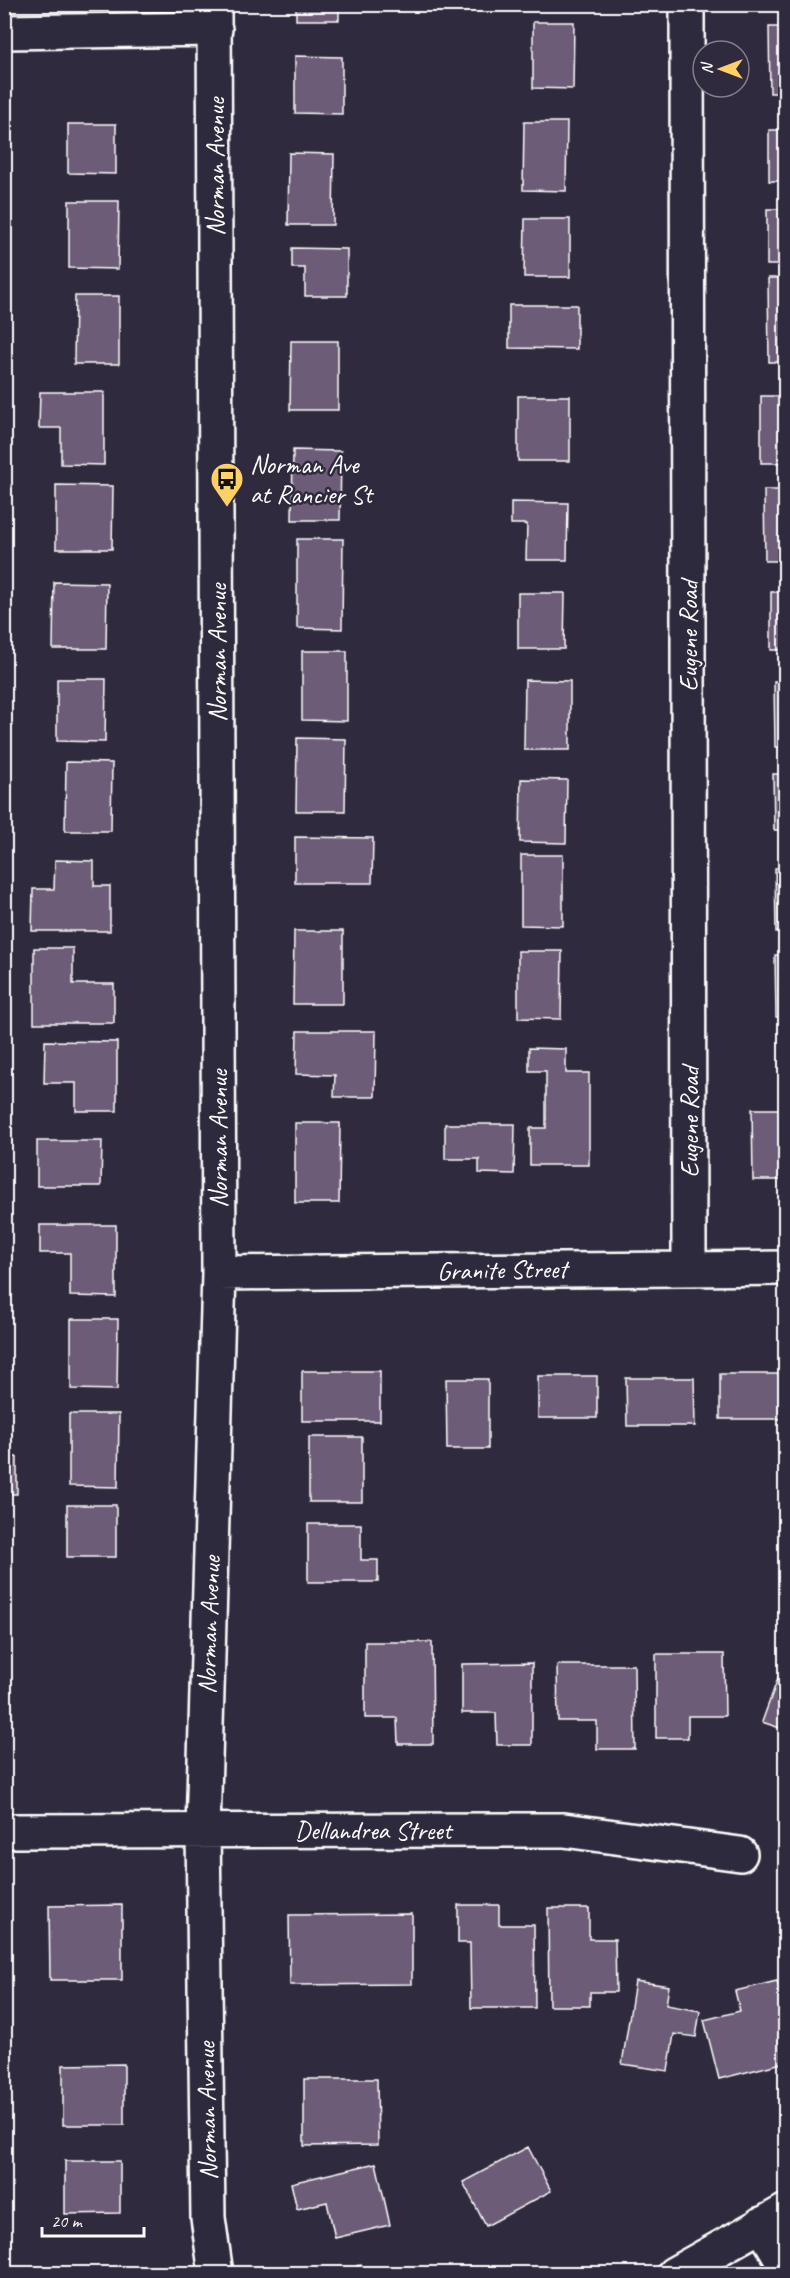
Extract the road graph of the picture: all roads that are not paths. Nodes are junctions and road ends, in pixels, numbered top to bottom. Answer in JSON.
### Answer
{"nodes":[{"id":1,"x":687,"y":4,"type":"edge"},
{"id":2,"x":214,"y":17,"type":"edge"},
{"id":3,"x":4,"y":32,"type":"edge"},
{"id":4,"x":689,"y":1268,"type":"junction"},
{"id":5,"x":786,"y":1268,"type":"edge"},
{"id":6,"x":219,"y":1273,"type":"junction"},
{"id":7,"x":203,"y":1830,"type":"junction"},
{"id":8,"x":4,"y":1831,"type":"edge"},
{"id":9,"x":740,"y":1854,"type":"dead end"},
{"id":10,"x":773,"y":2217,"type":"edge"},
{"id":11,"x":786,"y":2266,"type":"edge"},
{"id":12,"x":216,"y":2274,"type":"edge"},
{"id":13,"x":674,"y":2274,"type":"edge"}],
"edges":[{"from":1,"to":4,"type":"street","name":"Eugene Road"},
{"from":2,"to":3,"type":"street"},
{"from":2,"to":6,"type":"street","name":"Norman Avenue"},
{"from":4,"to":5,"type":"street","name":"Granite Street"},
{"from":4,"to":6,"type":"street","name":"Granite Street"},
{"from":6,"to":7,"type":"street","name":"Norman Avenue"},
{"from":7,"to":8,"type":"street","name":"Dellandrea Street"},
{"from":7,"to":9,"type":"street","name":"Dellandrea Street"},
{"from":7,"to":12,"type":"street","name":"Norman Avenue"},
{"from":10,"to":11,"type":"street"},
{"from":10,"to":13,"type":"street"}]}
